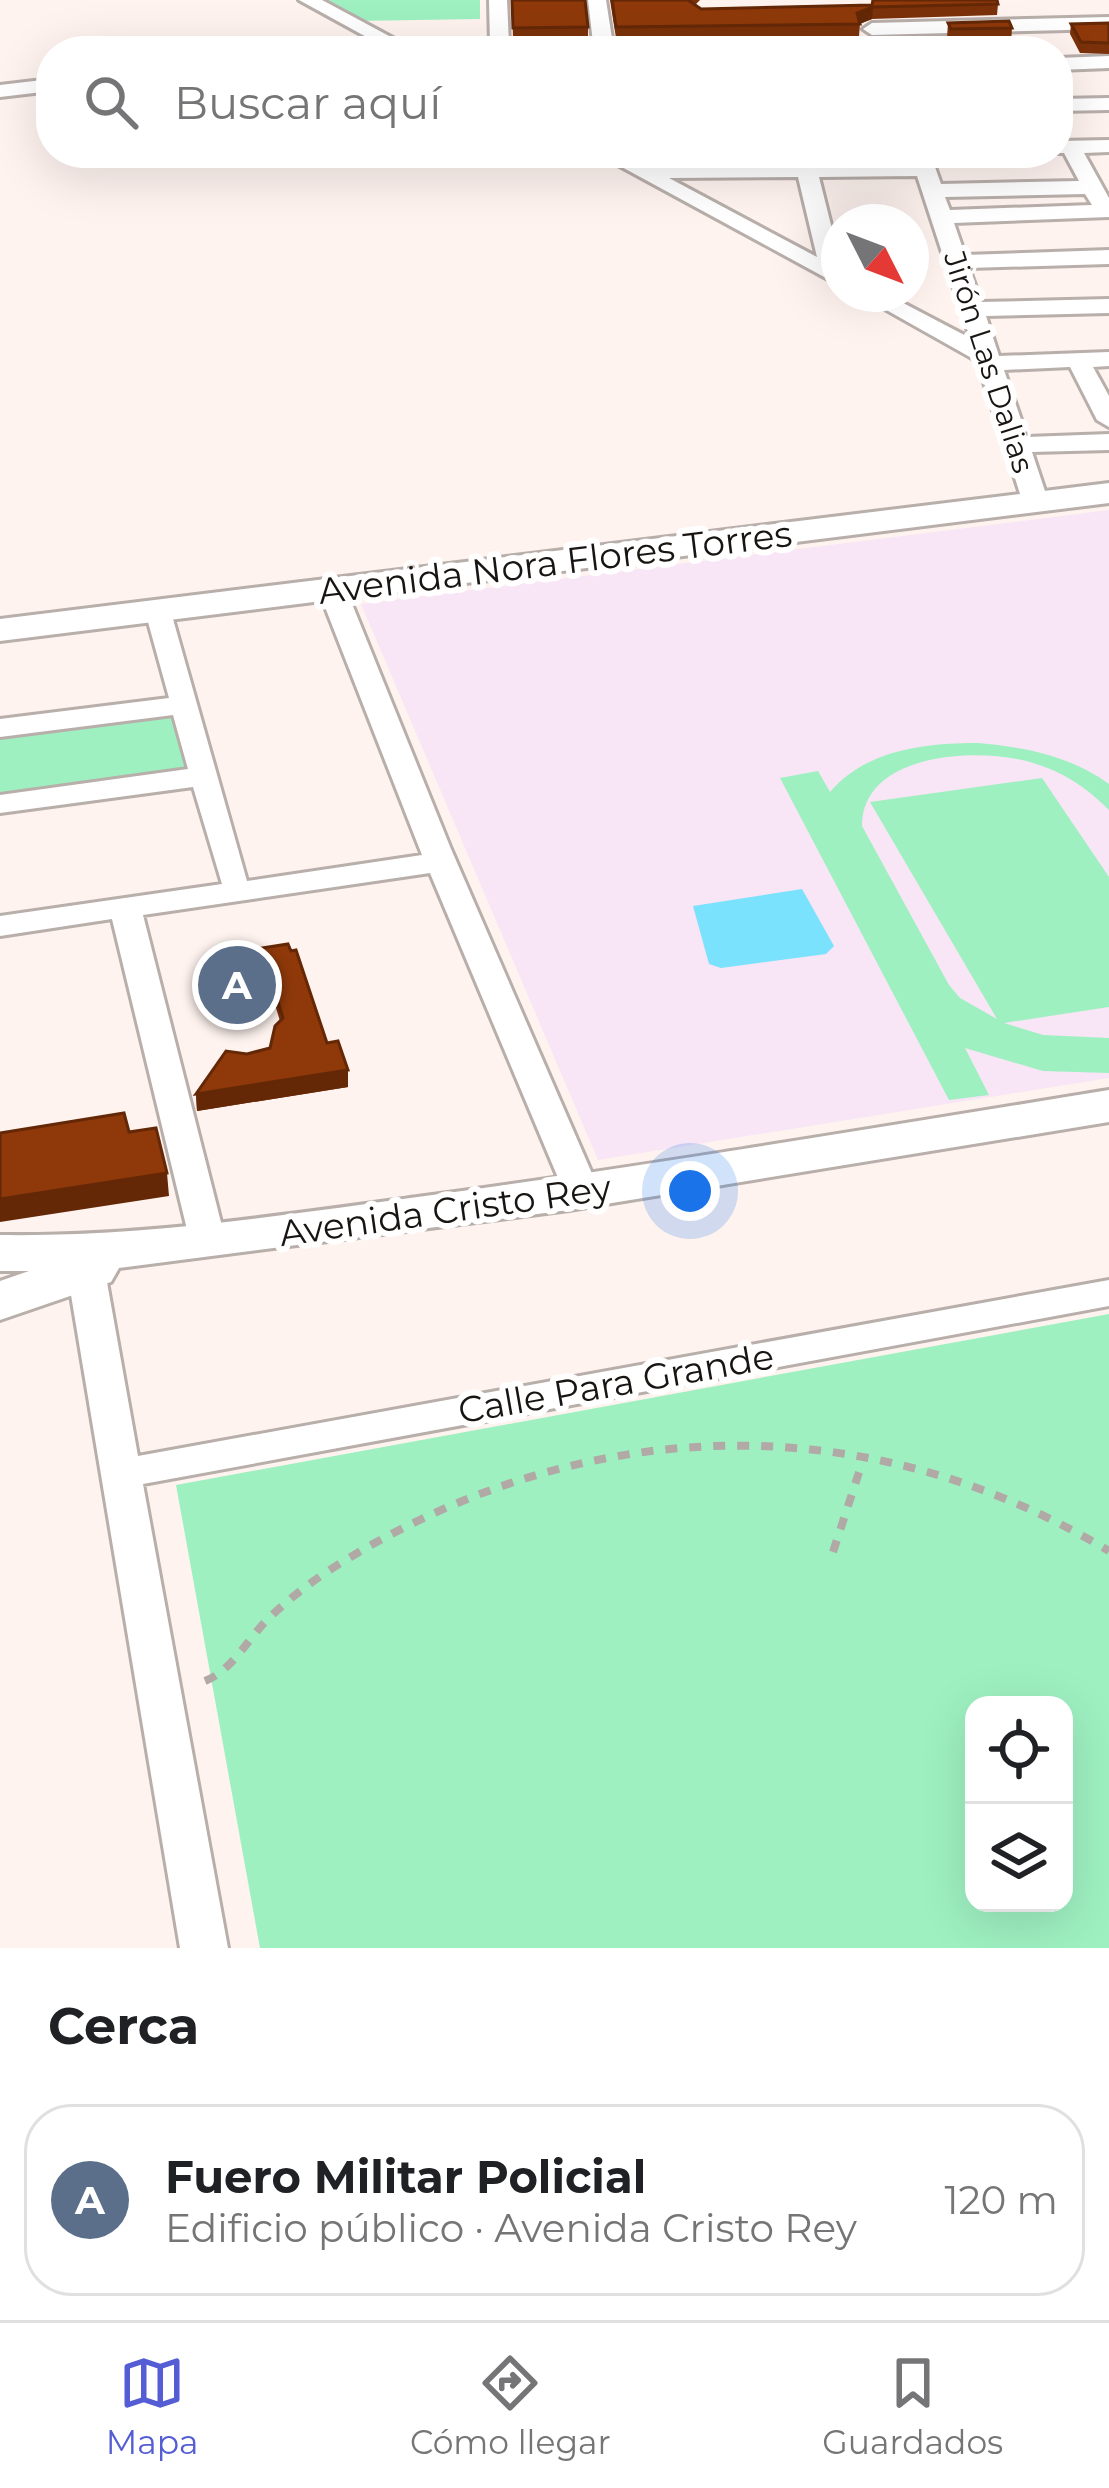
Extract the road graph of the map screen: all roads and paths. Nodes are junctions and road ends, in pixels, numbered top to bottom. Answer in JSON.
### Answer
{"nodes":[{"id":1,"x":308,"y":0,"type":"edge"},
{"id":2,"x":498,"y":0,"type":"edge"},
{"id":3,"x":597,"y":0,"type":"edge"},
{"id":4,"x":864,"y":8,"type":"edge"},
{"id":5,"x":1109,"y":11,"type":"edge"},
{"id":6,"x":1004,"y":13,"type":"edge"},
{"id":7,"x":1109,"y":23,"type":"edge"},
{"id":8,"x":378,"y":36,"type":"edge"},
{"id":9,"x":499,"y":36,"type":"edge"},
{"id":10,"x":614,"y":36,"type":"edge"},
{"id":11,"x":874,"y":36,"type":"edge"},
{"id":12,"x":902,"y":36,"type":"edge"},
{"id":13,"x":1109,"y":62,"type":"edge"},
{"id":14,"x":1073,"y":63,"type":"edge"},
{"id":15,"x":36,"y":87,"type":"edge"},
{"id":16,"x":0,"y":91,"type":"edge"},
{"id":17,"x":1109,"y":104,"type":"edge"},
{"id":18,"x":1073,"y":105,"type":"edge"},
{"id":19,"x":1109,"y":146,"type":"edge"},
{"id":20,"x":1073,"y":147,"type":"edge"},
{"id":21,"x":1073,"y":160,"type":"edge"},
{"id":22,"x":635,"y":168,"type":"edge"},
{"id":23,"x":807,"y":170,"type":"junction"},
{"id":24,"x":643,"y":172,"type":"junction"},
{"id":25,"x":927,"y":172,"type":"edge"},
{"id":26,"x":1092,"y":187,"type":"junction"},
{"id":27,"x":1107,"y":211,"type":"edge"},
{"id":28,"x":942,"y":217,"type":"junction"},
{"id":29,"x":821,"y":221,"type":"edge"},
{"id":30,"x":1109,"y":257,"type":"edge"},
{"id":31,"x":957,"y":262,"type":"junction"},
{"id":32,"x":821,"y":268,"type":"edge"},
{"id":33,"x":1109,"y":305,"type":"edge"},
{"id":34,"x":973,"y":309,"type":"junction"},
{"id":35,"x":902,"y":312,"type":"edge"},
{"id":36,"x":1109,"y":359,"type":"edge"},
{"id":37,"x":990,"y":360,"type":"junction"},
{"id":38,"x":1078,"y":360,"type":"junction"},
{"id":39,"x":1109,"y":420,"type":"edge"},
{"id":40,"x":1109,"y":442,"type":"edge"},
{"id":41,"x":1015,"y":446,"type":"junction"},
{"id":42,"x":1109,"y":493,"type":"edge"},
{"id":43,"x":1036,"y":503,"type":"junction"},
{"id":44,"x":332,"y":590,"type":"junction"},
{"id":45,"x":159,"y":610,"type":"junction"},
{"id":46,"x":0,"y":630,"type":"edge"},
{"id":47,"x":185,"y":705,"type":"junction"},
{"id":48,"x":0,"y":728,"type":"edge"},
{"id":49,"x":204,"y":776,"type":"junction"},
{"id":50,"x":0,"y":804,"type":"edge"},
{"id":51,"x":438,"y":855,"type":"junction"},
{"id":52,"x":233,"y":878,"type":"junction"},
{"id":53,"x":125,"y":908,"type":"junction"},
{"id":54,"x":0,"y":912,"type":"edge"},
{"id":55,"x":0,"y":926,"type":"edge"},
{"id":56,"x":1109,"y":1106,"type":"edge"},
{"id":57,"x":582,"y":1192,"type":"junction"},
{"id":58,"x":208,"y":1242,"type":"junction"},
{"id":59,"x":0,"y":1253,"type":"edge"},
{"id":60,"x":86,"y":1271,"type":"junction"},
{"id":61,"x":1109,"y":1293,"type":"edge"},
{"id":62,"x":0,"y":1301,"type":"edge"},
{"id":63,"x":864,"y":1456,"type":"junction"},
{"id":64,"x":123,"y":1473,"type":"junction"},
{"id":65,"x":1109,"y":1551,"type":"edge"},
{"id":66,"x":833,"y":1552,"type":"dead end"},
{"id":67,"x":205,"y":1682,"type":"dead end"},
{"id":68,"x":204,"y":1948,"type":"edge"}],
"edges":[{"from":1,"to":8,"type":"street"},
{"from":2,"to":9,"type":"street"},
{"from":3,"to":10,"type":"street"},
{"from":4,"to":11,"type":"street"},
{"from":5,"to":6,"type":"street"},
{"from":6,"to":7,"type":"street"},
{"from":6,"to":12,"type":"street"},
{"from":13,"to":14,"type":"street"},
{"from":15,"to":16,"type":"street"},
{"from":17,"to":18,"type":"street"},
{"from":19,"to":20,"type":"street"},
{"from":21,"to":26,"type":"street"},
{"from":22,"to":24,"type":"street"},
{"from":23,"to":24,"type":"street"},
{"from":23,"to":25,"type":"street"},
{"from":23,"to":29,"type":"street"},
{"from":24,"to":32,"type":"street"},
{"from":25,"to":26,"type":"street"},
{"from":25,"to":28,"type":"street","name":"Jirón Las Dalias"},
{"from":26,"to":27,"type":"street"},
{"from":27,"to":28,"type":"street"},
{"from":28,"to":31,"type":"street","name":"Jirón Las Dalias"},
{"from":30,"to":31,"type":"street"},
{"from":31,"to":34,"type":"street","name":"Jirón Las Dalias"},
{"from":33,"to":34,"type":"street"},
{"from":34,"to":37,"type":"street","name":"Jirón Las Dalias"},
{"from":35,"to":37,"type":"street"},
{"from":36,"to":38,"type":"street"},
{"from":37,"to":38,"type":"street"},
{"from":37,"to":41,"type":"street","name":"Jirón Las Dalias"},
{"from":38,"to":39,"type":"street"},
{"from":40,"to":41,"type":"street"},
{"from":41,"to":43,"type":"street","name":"Jirón Las Dalias"},
{"from":42,"to":43,"type":"street","name":"Avenida Nora Flores Torres"},
{"from":43,"to":44,"type":"street","name":"Avenida Nora Flores Torres"},
{"from":44,"to":45,"type":"street","name":"Avenida Nora Flores Torres"},
{"from":44,"to":51,"type":"street"},
{"from":45,"to":46,"type":"street","name":"Avenida Nora Flores Torres"},
{"from":45,"to":47,"type":"street"},
{"from":47,"to":48,"type":"street"},
{"from":47,"to":49,"type":"street"},
{"from":49,"to":50,"type":"street"},
{"from":49,"to":52,"type":"street"},
{"from":51,"to":52,"type":"street"},
{"from":51,"to":53,"type":"street"},
{"from":51,"to":57,"type":"street"},
{"from":52,"to":54,"type":"street"},
{"from":53,"to":55,"type":"street"},
{"from":53,"to":58,"type":"street"},
{"from":56,"to":57,"type":"main road","name":"Avenida Cristo Rey"},
{"from":57,"to":58,"type":"main road","name":"Avenida Cristo Rey"},
{"from":58,"to":59,"type":"main road","name":"Avenida Cristo Rey"},
{"from":58,"to":60,"type":"main road","name":"Avenida Cristo Rey"},
{"from":60,"to":62,"type":"main road","name":"Avenida Cristo Rey"},
{"from":60,"to":64,"type":"street"},
{"from":61,"to":64,"type":"street","name":"Calle Para Grande"},
{"from":63,"to":65,"type":"path"},
{"from":63,"to":66,"type":"path"},
{"from":63,"to":67,"type":"path"},
{"from":64,"to":68,"type":"street"}]}
